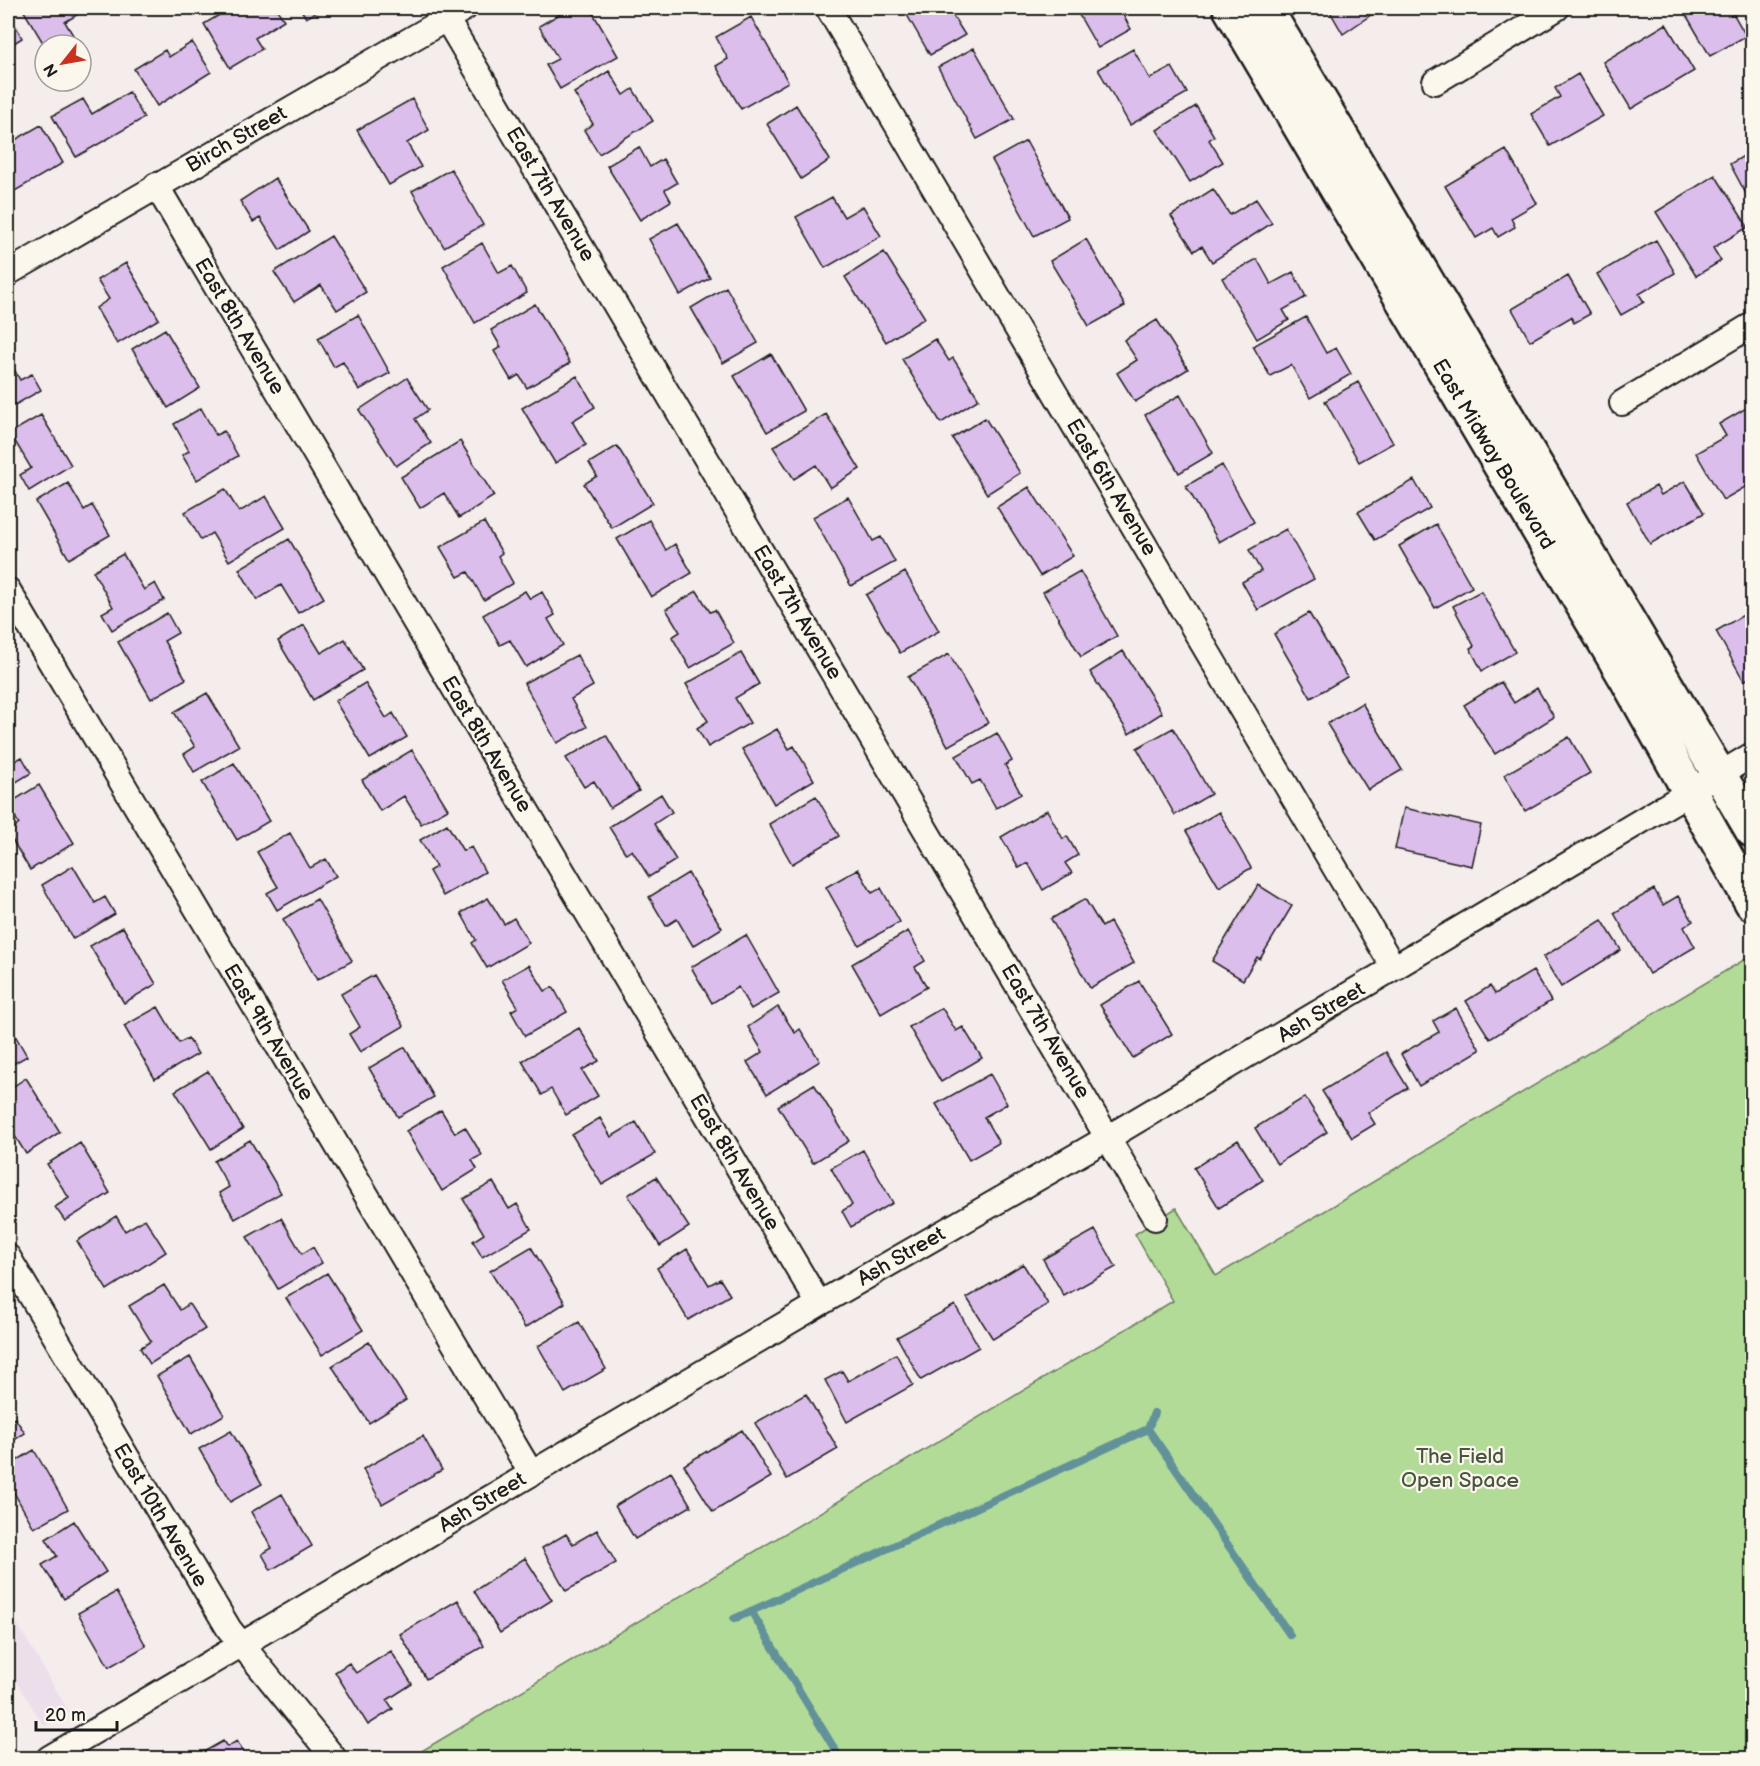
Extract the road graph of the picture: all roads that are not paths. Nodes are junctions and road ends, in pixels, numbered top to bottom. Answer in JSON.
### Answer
{"nodes":[{"id":1,"x":828,"y":8,"type":"edge"},
{"id":2,"x":1230,"y":8,"type":"edge"},
{"id":3,"x":1265,"y":8,"type":"edge"},
{"id":4,"x":1557,"y":8,"type":"edge"},
{"id":5,"x":450,"y":11,"type":"edge"},
{"id":6,"x":1435,"y":82,"type":"dead end"},
{"id":7,"x":156,"y":185,"type":"junction"},
{"id":8,"x":8,"y":273,"type":"edge"},
{"id":9,"x":1752,"y":325,"type":"edge"},
{"id":10,"x":1622,"y":403,"type":"dead end"},
{"id":11,"x":8,"y":590,"type":"edge"},
{"id":12,"x":1752,"y":755,"type":"edge"},
{"id":13,"x":1720,"y":774,"type":"junction"},
{"id":14,"x":1691,"y":792,"type":"junction"},
{"id":15,"x":1752,"y":830,"type":"edge"},
{"id":16,"x":1752,"y":903,"type":"edge"},
{"id":17,"x":1394,"y":968,"type":"junction"},
{"id":18,"x":1109,"y":1137,"type":"junction"},
{"id":19,"x":1155,"y":1218,"type":"dead end"},
{"id":20,"x":8,"y":1257,"type":"edge"},
{"id":21,"x":819,"y":1304,"type":"junction"},
{"id":22,"x":531,"y":1473,"type":"junction"},
{"id":23,"x":241,"y":1645,"type":"junction"},
{"id":24,"x":49,"y":1758,"type":"edge"},
{"id":25,"x":334,"y":1758,"type":"edge"}],
"edges":[{"from":1,"to":17,"type":"street","name":"East 6th Avenue"},
{"from":2,"to":14,"type":"main road","name":"East Midway Boulevard"},
{"from":3,"to":13,"type":"main road","name":"East Midway Boulevard"},
{"from":4,"to":6,"type":"street"},
{"from":5,"to":7,"type":"street","name":"Birch Street"},
{"from":5,"to":18,"type":"street","name":"East 7th Avenue"},
{"from":7,"to":8,"type":"street","name":"Birch Street"},
{"from":7,"to":21,"type":"street","name":"East 8th Avenue"},
{"from":9,"to":10,"type":"street"},
{"from":11,"to":22,"type":"street","name":"East 9th Avenue"},
{"from":12,"to":13,"type":"street","name":"Ash Street"},
{"from":13,"to":14,"type":"street","name":"Ash Street"},
{"from":13,"to":15,"type":"main road","name":"East Midway Boulevard"},
{"from":14,"to":16,"type":"main road","name":"East Midway Boulevard"},
{"from":14,"to":17,"type":"street","name":"Ash Street"},
{"from":17,"to":18,"type":"street","name":"Ash Street"},
{"from":18,"to":19,"type":"street","name":"East 7th Avenue"},
{"from":18,"to":21,"type":"street","name":"Ash Street"},
{"from":20,"to":23,"type":"street","name":"East 10th Avenue"},
{"from":21,"to":22,"type":"street","name":"Ash Street"},
{"from":22,"to":23,"type":"street","name":"Ash Street"},
{"from":23,"to":24,"type":"street","name":"Ash Street"},
{"from":23,"to":25,"type":"street","name":"East 10th Avenue"}]}
